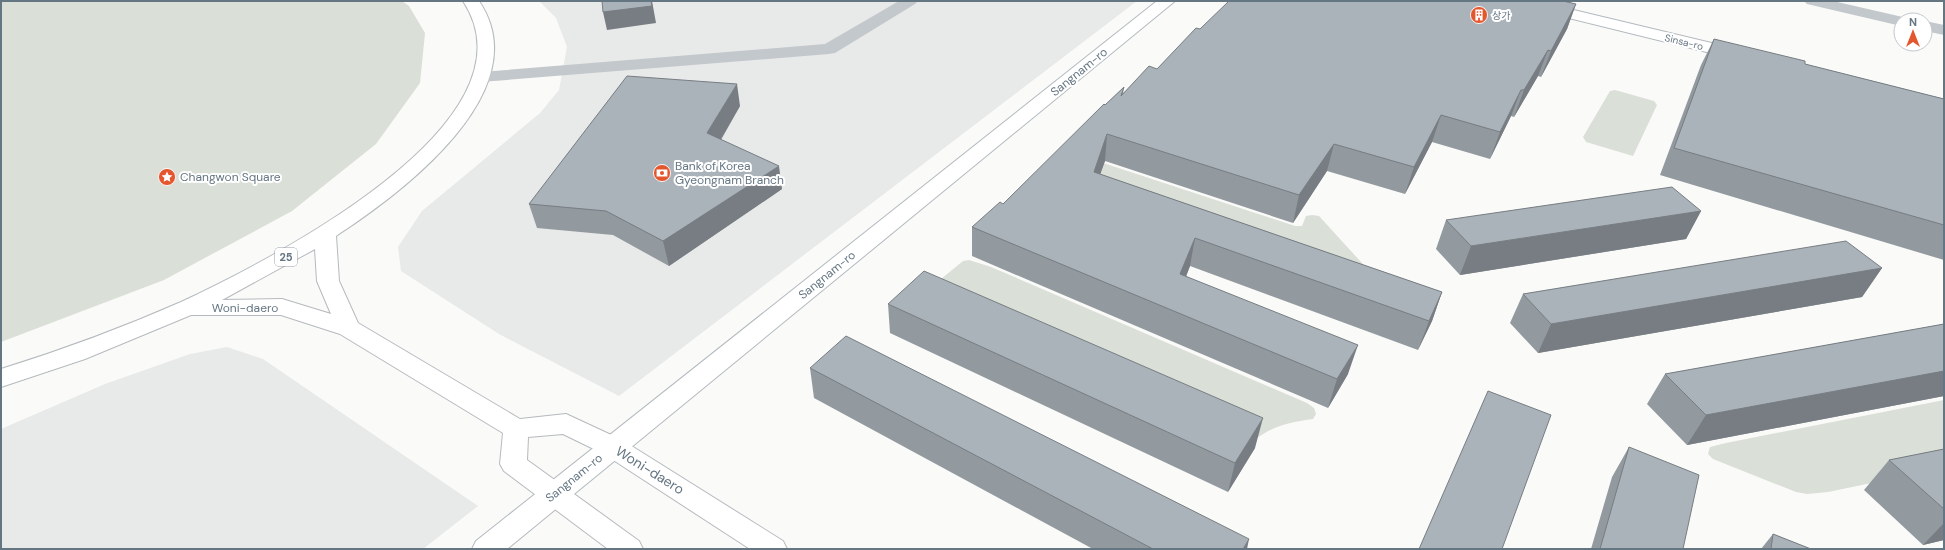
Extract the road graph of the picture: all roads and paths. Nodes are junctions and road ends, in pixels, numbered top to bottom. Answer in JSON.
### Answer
{"nodes":[{"id":1,"x":471,"y":1,"type":"edge"},
{"id":2,"x":910,"y":1,"type":"edge"},
{"id":3,"x":1168,"y":1,"type":"edge"},
{"id":4,"x":1517,"y":1,"type":"edge"},
{"id":5,"x":1812,"y":1,"type":"edge"},
{"id":6,"x":1888,"y":1,"type":"edge"},
{"id":7,"x":1893,"y":16,"type":"edge"},
{"id":8,"x":1893,"y":19,"type":"edge"},
{"id":9,"x":1933,"y":28,"type":"edge"},
{"id":10,"x":1944,"y":30,"type":"edge"},
{"id":11,"x":1752,"y":58,"type":"edge"},
{"id":12,"x":481,"y":77,"type":"junction"},
{"id":13,"x":325,"y":234,"type":"junction"},
{"id":14,"x":187,"y":308,"type":"junction"},
{"id":15,"x":348,"y":328,"type":"junction"},
{"id":16,"x":1,"y":378,"type":"edge"},
{"id":17,"x":516,"y":429,"type":"junction"},
{"id":18,"x":613,"y":447,"type":"junction"},
{"id":19,"x":554,"y":495,"type":"junction"},
{"id":20,"x":486,"y":549,"type":"edge"},
{"id":21,"x":629,"y":549,"type":"edge"},
{"id":22,"x":773,"y":549,"type":"edge"}],
"edges":[{"from":1,"to":12,"type":"main road","number":"25"},
{"from":2,"to":12,"type":"street"},
{"from":3,"to":18,"type":"main road","name":"Sangnam-ro"},
{"from":4,"to":11,"type":"main road","name":"Sinsa-ro"},
{"from":5,"to":8,"type":"street"},
{"from":6,"to":7,"type":"street"},
{"from":9,"to":10,"type":"street"},
{"from":12,"to":13,"type":"main road","number":"25"},
{"from":13,"to":14,"type":"main road","number":"25"},
{"from":13,"to":15,"type":"main road"},
{"from":14,"to":15,"type":"main road","name":"Woni-daero"},
{"from":14,"to":16,"type":"main road","number":"25"},
{"from":15,"to":17,"type":"main road","name":"Woni-daero"},
{"from":17,"to":18,"type":"main road","name":"Woni-daero"},
{"from":17,"to":19,"type":"main road"},
{"from":18,"to":19,"type":"main road","name":"Sangnam-ro"},
{"from":18,"to":22,"type":"main road","name":"Woni-daero"},
{"from":19,"to":20,"type":"main road","name":"Sangnam-ro"},
{"from":19,"to":21,"type":"main road"}]}
